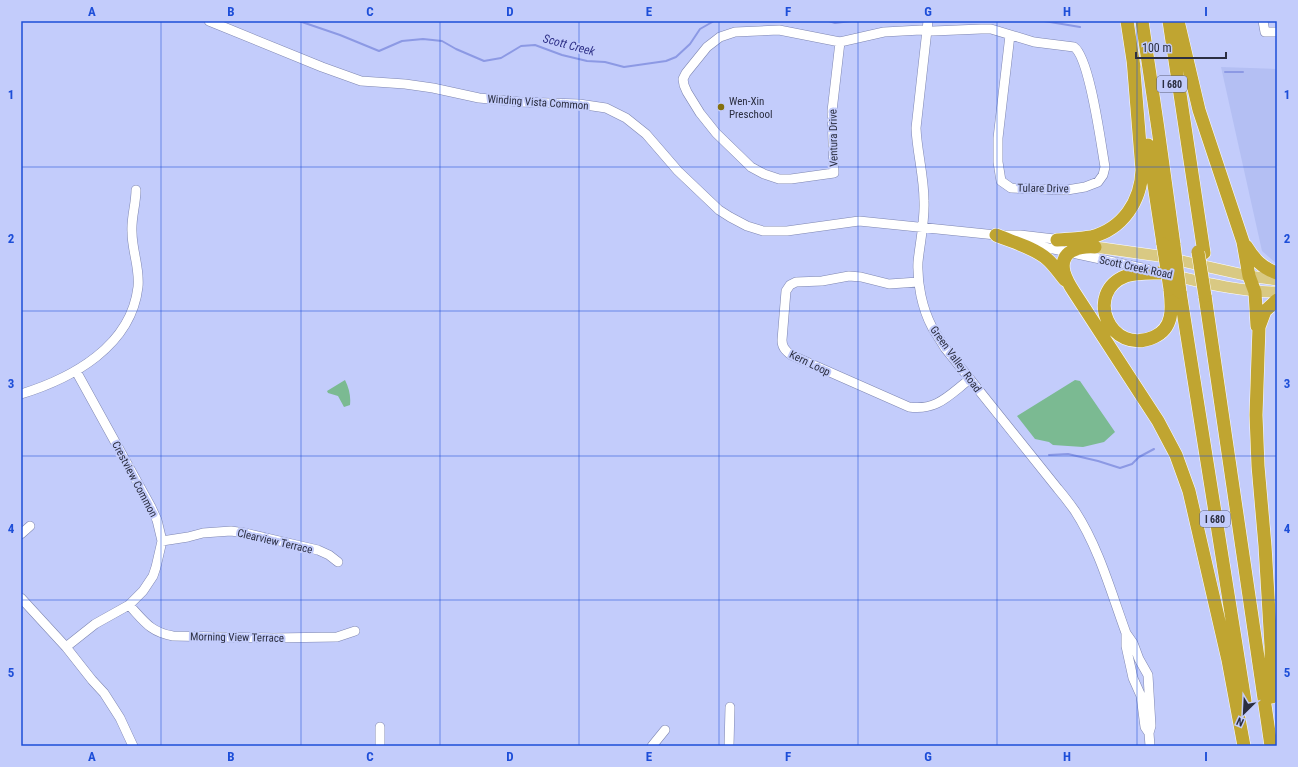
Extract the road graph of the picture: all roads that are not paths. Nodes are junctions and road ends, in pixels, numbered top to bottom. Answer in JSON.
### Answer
{"nodes":[{"id":1,"x":209,"y":21,"type":"edge"},
{"id":2,"x":928,"y":21,"type":"edge"},
{"id":3,"x":1127,"y":21,"type":"edge"},
{"id":4,"x":1142,"y":21,"type":"edge"},
{"id":5,"x":1163,"y":21,"type":"edge"},
{"id":6,"x":1169,"y":21,"type":"edge"},
{"id":7,"x":1178,"y":21,"type":"edge"},
{"id":8,"x":1263,"y":21,"type":"edge"},
{"id":9,"x":927,"y":31,"type":"junction"},
{"id":10,"x":1277,"y":32,"type":"edge"},
{"id":11,"x":1010,"y":35,"type":"junction"},
{"id":12,"x":840,"y":42,"type":"junction"},
{"id":13,"x":1133,"y":59,"type":"junction"},
{"id":14,"x":136,"y":190,"type":"dead end"},
{"id":15,"x":1195,"y":216,"type":"junction"},
{"id":16,"x":922,"y":228,"type":"junction"},
{"id":17,"x":787,"y":231,"type":"joint"},
{"id":18,"x":996,"y":235,"type":"junction"},
{"id":19,"x":1057,"y":240,"type":"junction"},
{"id":20,"x":1243,"y":242,"type":"junction"},
{"id":21,"x":1168,"y":245,"type":"junction"},
{"id":22,"x":1095,"y":246,"type":"junction"},
{"id":23,"x":1069,"y":253,"type":"junction"},
{"id":24,"x":1162,"y":273,"type":"junction"},
{"id":25,"x":1277,"y":273,"type":"edge"},
{"id":26,"x":1249,"y":276,"type":"junction"},
{"id":27,"x":1277,"y":280,"type":"edge"},
{"id":28,"x":918,"y":282,"type":"junction"},
{"id":29,"x":1175,"y":291,"type":"junction"},
{"id":30,"x":1074,"y":292,"type":"junction"},
{"id":31,"x":1255,"y":292,"type":"junction"},
{"id":32,"x":1277,"y":292,"type":"edge"},
{"id":33,"x":1208,"y":297,"type":"junction"},
{"id":34,"x":1277,"y":300,"type":"edge"},
{"id":35,"x":1258,"y":350,"type":"junction"},
{"id":36,"x":76,"y":371,"type":"junction"},
{"id":37,"x":970,"y":379,"type":"junction"},
{"id":38,"x":21,"y":394,"type":"edge"},
{"id":39,"x":30,"y":526,"type":"dead end"},
{"id":40,"x":21,"y":534,"type":"edge"},
{"id":41,"x":162,"y":541,"type":"junction"},
{"id":42,"x":338,"y":562,"type":"dead end"},
{"id":43,"x":21,"y":598,"type":"edge"},
{"id":44,"x":129,"y":605,"type":"junction"},
{"id":45,"x":355,"y":631,"type":"dead end"},
{"id":46,"x":1126,"y":633,"type":"junction"},
{"id":47,"x":66,"y":647,"type":"junction"},
{"id":48,"x":1141,"y":662,"type":"junction"},
{"id":49,"x":1131,"y":667,"type":"junction"},
{"id":50,"x":1149,"y":687,"type":"junction"},
{"id":51,"x":1139,"y":690,"type":"junction"},
{"id":52,"x":1272,"y":701,"type":"junction"},
{"id":53,"x":730,"y":707,"type":"dead end"},
{"id":54,"x":380,"y":727,"type":"dead end"},
{"id":55,"x":665,"y":730,"type":"dead end"},
{"id":56,"x":1149,"y":732,"type":"junction"},
{"id":57,"x":1277,"y":734,"type":"edge"},
{"id":58,"x":133,"y":746,"type":"edge"},
{"id":59,"x":380,"y":746,"type":"edge"},
{"id":60,"x":652,"y":746,"type":"edge"},
{"id":61,"x":729,"y":746,"type":"edge"},
{"id":62,"x":1150,"y":746,"type":"edge"},
{"id":63,"x":1244,"y":746,"type":"edge"},
{"id":64,"x":1250,"y":746,"type":"edge"},
{"id":65,"x":1271,"y":746,"type":"edge"}],
"edges":[{"from":1,"to":17,"type":"street","name":"Winding Vista Common"},
{"from":2,"to":9,"type":"street","name":"Green Valley Road"},
{"from":3,"to":13,"type":"highway"},
{"from":4,"to":21,"type":"highway","number":"I 680"},
{"from":5,"to":15,"type":"highway","number":"I 680"},
{"from":6,"to":15,"type":"highway","number":"I 680"},
{"from":7,"to":20,"type":"highway"},
{"from":8,"to":10,"type":"street"},
{"from":9,"to":11,"type":"street"},
{"from":9,"to":12,"type":"street"},
{"from":9,"to":16,"type":"street","name":"Green Valley Road"},
{"from":11,"to":11,"type":"street","name":"Tulare Drive"},
{"from":12,"to":12,"type":"street","name":"Ventura Drive"},
{"from":13,"to":19,"type":"highway"},
{"from":13,"to":21,"type":"highway"},
{"from":14,"to":36,"type":"street"},
{"from":15,"to":33,"type":"highway","number":"I 680"},
{"from":16,"to":17,"type":"street","name":"Scott Creek Road"},
{"from":16,"to":18,"type":"street","name":"Scott Creek Road"},
{"from":16,"to":28,"type":"street","name":"Green Valley Road"},
{"from":18,"to":19,"type":"street","name":"Scott Creek Road"},
{"from":18,"to":23,"type":"street","name":"Scott Creek Road"},
{"from":18,"to":30,"type":"highway"},
{"from":19,"to":22,"type":"street","name":"Scott Creek Road"},
{"from":20,"to":25,"type":"highway"},
{"from":20,"to":26,"type":"highway"},
{"from":21,"to":29,"type":"highway","bridge":true},
{"from":22,"to":23,"type":"highway"},
{"from":22,"to":26,"type":"main road","name":"Scott Creek Road"},
{"from":23,"to":24,"type":"street","name":"Scott Creek Road"},
{"from":23,"to":30,"type":"highway"},
{"from":24,"to":29,"type":"highway"},
{"from":24,"to":31,"type":"main road","name":"Scott Creek Road"},
{"from":26,"to":27,"type":"main road","name":"Scott Creek Road"},
{"from":26,"to":31,"type":"highway"},
{"from":28,"to":37,"type":"street","name":"Green Valley Road"},
{"from":28,"to":37,"type":"street","name":"Kern Loop"},
{"from":29,"to":64,"type":"highway","number":"I 680"},
{"from":30,"to":63,"type":"highway"},
{"from":31,"to":32,"type":"main road","name":"Scott Creek Road"},
{"from":31,"to":35,"type":"highway"},
{"from":33,"to":52,"type":"highway","number":"I 680"},
{"from":33,"to":65,"type":"highway","number":"I 680"},
{"from":34,"to":35,"type":"highway"},
{"from":35,"to":52,"type":"highway"},
{"from":36,"to":38,"type":"street"},
{"from":36,"to":41,"type":"street","name":"Crestview Common"},
{"from":37,"to":46,"type":"street","name":"Green Valley Road"},
{"from":39,"to":40,"type":"street"},
{"from":41,"to":42,"type":"street","name":"Clearview Terrace"},
{"from":41,"to":44,"type":"street","name":"Crestview Common"},
{"from":43,"to":47,"type":"street"},
{"from":44,"to":45,"type":"street","name":"Morning View Terrace"},
{"from":44,"to":47,"type":"street","name":"Crestview Common"},
{"from":46,"to":48,"type":"street"},
{"from":46,"to":49,"type":"street"},
{"from":47,"to":58,"type":"street"},
{"from":48,"to":49,"type":"street"},
{"from":48,"to":50,"type":"street"},
{"from":49,"to":51,"type":"street"},
{"from":50,"to":51,"type":"street"},
{"from":50,"to":56,"type":"street"},
{"from":51,"to":56,"type":"street"},
{"from":52,"to":57,"type":"highway","number":"I 680"},
{"from":53,"to":61,"type":"street"},
{"from":54,"to":59,"type":"street"},
{"from":55,"to":60,"type":"street"},
{"from":56,"to":62,"type":"street"}]}
